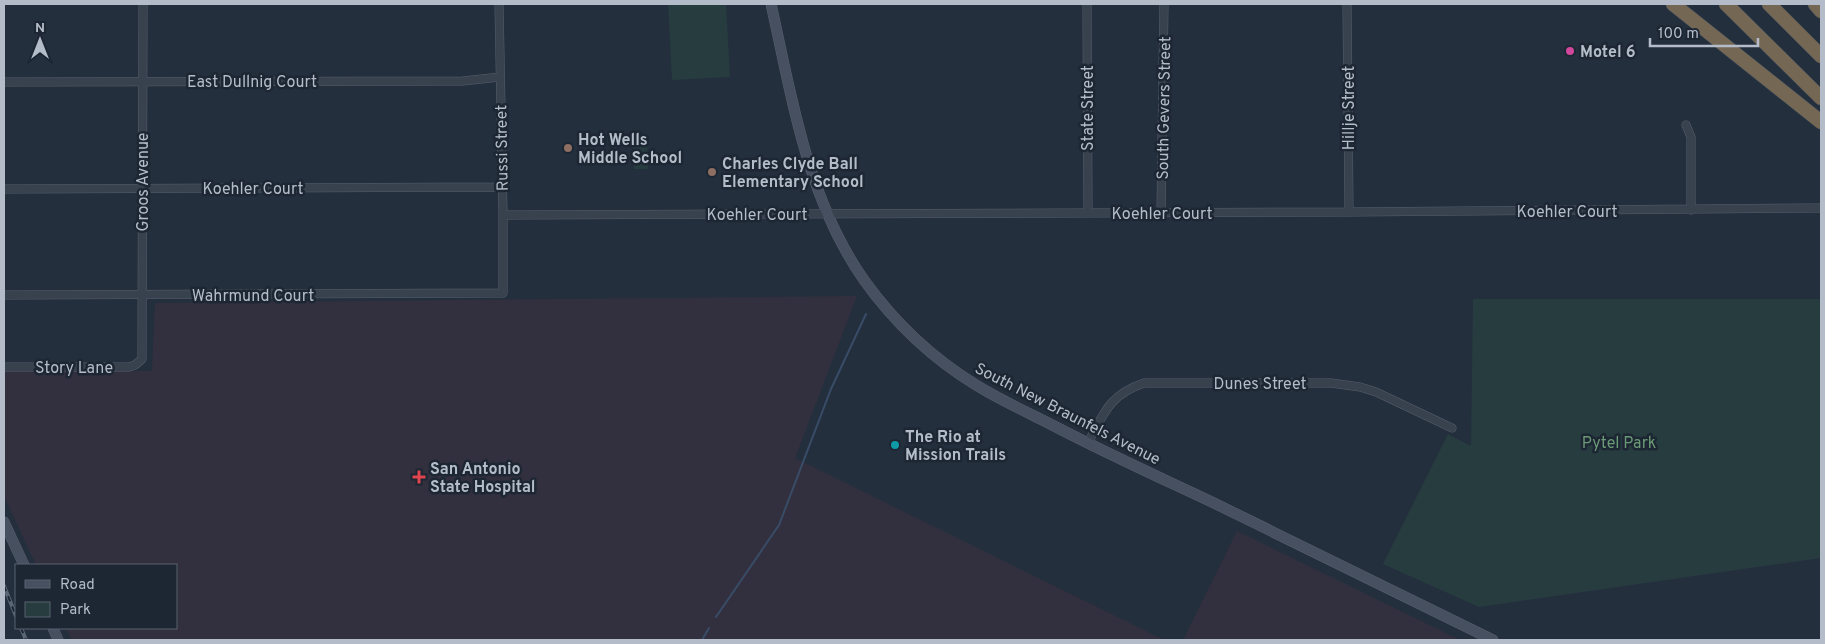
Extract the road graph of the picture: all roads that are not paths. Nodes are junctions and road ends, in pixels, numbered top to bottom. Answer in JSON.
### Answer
{"nodes":[{"id":1,"x":143,"y":4,"type":"edge"},
{"id":2,"x":499,"y":4,"type":"edge"},
{"id":3,"x":771,"y":4,"type":"edge"},
{"id":4,"x":1087,"y":4,"type":"edge"},
{"id":5,"x":1164,"y":4,"type":"edge"},
{"id":6,"x":1348,"y":4,"type":"edge"},
{"id":7,"x":1673,"y":4,"type":"edge"},
{"id":8,"x":1726,"y":4,"type":"edge"},
{"id":9,"x":1769,"y":4,"type":"edge"},
{"id":10,"x":1816,"y":4,"type":"edge"},
{"id":11,"x":1821,"y":11,"type":"edge"},
{"id":12,"x":1821,"y":56,"type":"edge"},
{"id":13,"x":500,"y":78,"type":"junction"},
{"id":14,"x":142,"y":81,"type":"junction"},
{"id":15,"x":4,"y":82,"type":"edge"},
{"id":16,"x":1821,"y":98,"type":"edge"},
{"id":17,"x":1821,"y":122,"type":"edge"},
{"id":18,"x":1686,"y":125,"type":"dead end"},
{"id":19,"x":502,"y":187,"type":"junction"},
{"id":20,"x":4,"y":189,"type":"edge"},
{"id":21,"x":142,"y":189,"type":"junction"},
{"id":22,"x":1821,"y":208,"type":"edge"},
{"id":23,"x":1692,"y":210,"type":"junction"},
{"id":24,"x":1349,"y":212,"type":"junction"},
{"id":25,"x":1088,"y":213,"type":"junction"},
{"id":26,"x":1162,"y":213,"type":"junction"},
{"id":27,"x":828,"y":214,"type":"junction"},
{"id":28,"x":503,"y":215,"type":"junction"},
{"id":29,"x":502,"y":293,"type":"joint"},
{"id":30,"x":4,"y":295,"type":"edge"},
{"id":31,"x":142,"y":295,"type":"junction"},
{"id":32,"x":142,"y":359,"type":"joint"},
{"id":33,"x":4,"y":367,"type":"edge"},
{"id":34,"x":1452,"y":428,"type":"dead end"},
{"id":35,"x":1088,"y":443,"type":"junction"},
{"id":36,"x":4,"y":522,"type":"edge"},
{"id":37,"x":24,"y":564,"type":"edge"},
{"id":38,"x":1493,"y":640,"type":"edge"}],
"edges":[{"from":1,"to":14,"type":"street","name":"Groos Avenue"},
{"from":2,"to":13,"type":"street","name":"Russi Street"},
{"from":3,"to":27,"type":"main road","name":"South New Braunfels Avenue"},
{"from":4,"to":25,"type":"street","name":"State Street"},
{"from":5,"to":26,"type":"street","name":"South Gevers Street"},
{"from":6,"to":24,"type":"street","name":"Hillje Street"},
{"from":7,"to":17,"type":"highway"},
{"from":8,"to":16,"type":"highway"},
{"from":9,"to":12,"type":"highway"},
{"from":10,"to":11,"type":"highway"},
{"from":13,"to":14,"type":"street","name":"East Dullnig Court"},
{"from":13,"to":19,"type":"street","name":"Russi Street"},
{"from":14,"to":15,"type":"street","name":"East Dullnig Court"},
{"from":14,"to":21,"type":"street","name":"Groos Avenue"},
{"from":18,"to":23,"type":"street"},
{"from":19,"to":21,"type":"street","name":"Koehler Court"},
{"from":19,"to":28,"type":"street","name":"Russi Street"},
{"from":20,"to":21,"type":"street","name":"Koehler Court"},
{"from":21,"to":31,"type":"street","name":"Groos Avenue"},
{"from":22,"to":23,"type":"street","name":"Koehler Court"},
{"from":23,"to":24,"type":"street","name":"Koehler Court"},
{"from":24,"to":26,"type":"street","name":"Koehler Court"},
{"from":25,"to":26,"type":"street","name":"Koehler Court"},
{"from":25,"to":27,"type":"street","name":"Koehler Court"},
{"from":27,"to":28,"type":"street","name":"Koehler Court"},
{"from":27,"to":35,"type":"main road","name":"South New Braunfels Avenue"},
{"from":28,"to":29,"type":"street","name":"Russi Street"},
{"from":29,"to":31,"type":"street","name":"Wahrmund Court"},
{"from":30,"to":31,"type":"street","name":"Wahrmund Court"},
{"from":31,"to":32,"type":"street","name":"Groos Avenue"},
{"from":32,"to":33,"type":"street","name":"Story Lane"},
{"from":34,"to":35,"type":"street","name":"Dunes Street"},
{"from":35,"to":38,"type":"main road","name":"South New Braunfels Avenue"},
{"from":36,"to":37,"type":"main road"}]}
